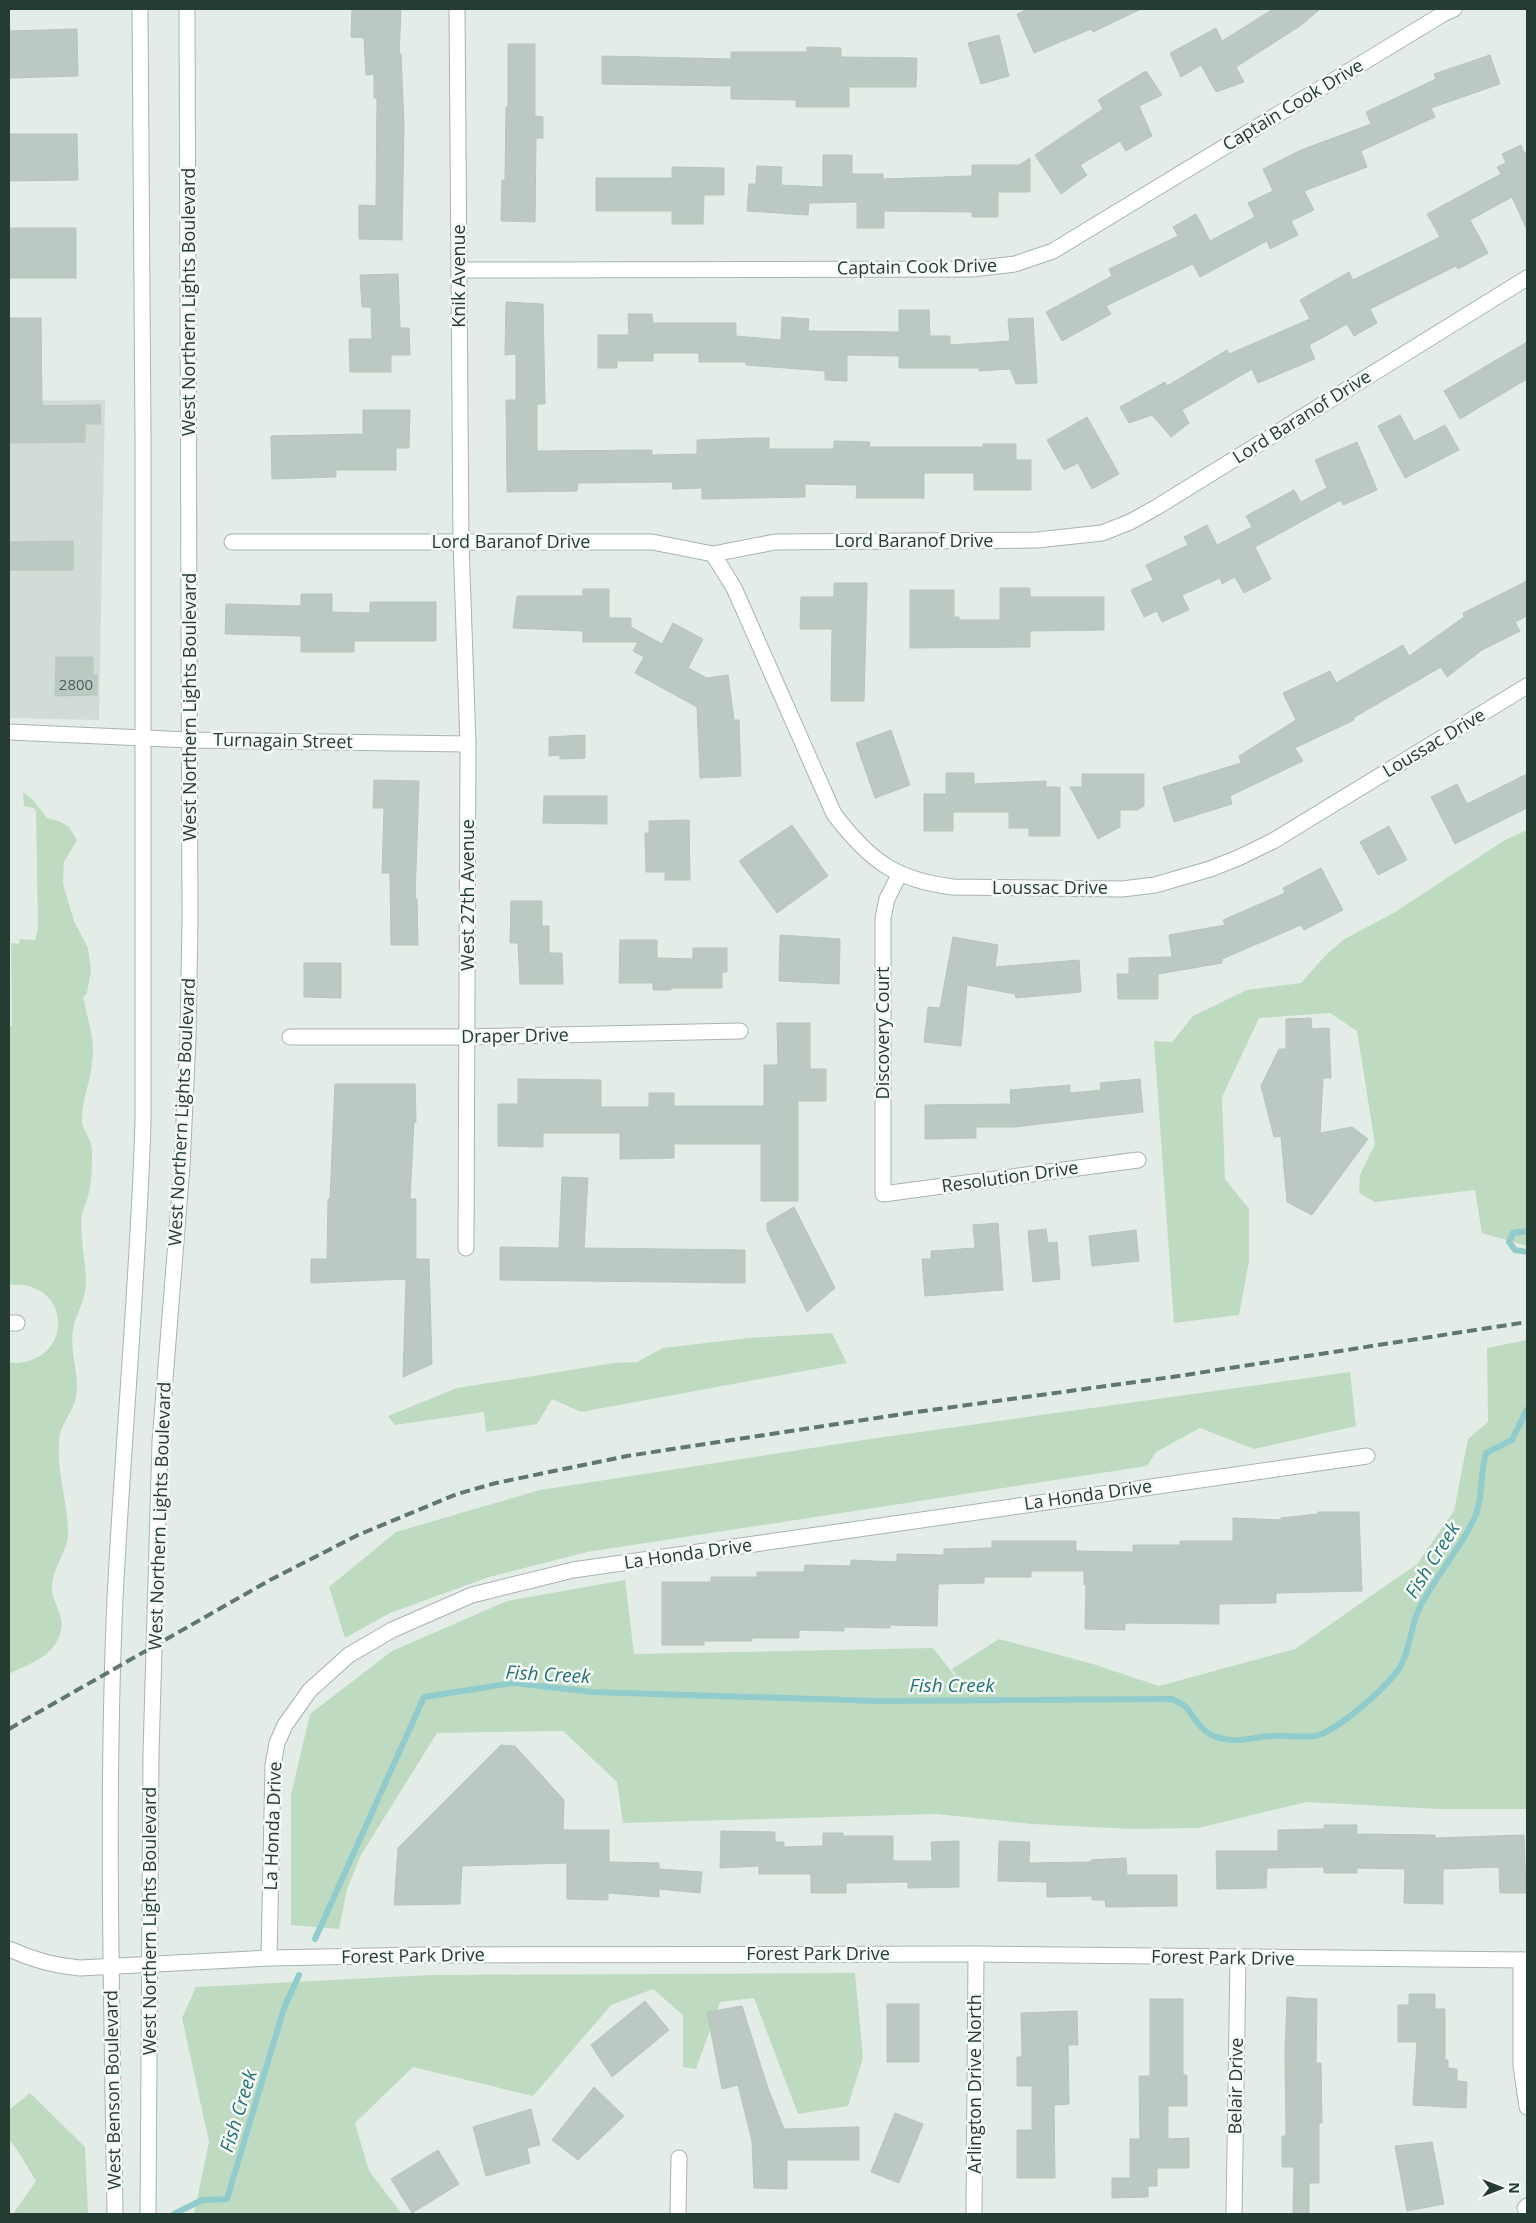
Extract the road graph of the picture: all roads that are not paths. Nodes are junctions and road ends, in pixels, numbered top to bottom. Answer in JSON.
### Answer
{"nodes":[{"id":1,"x":140,"y":9,"type":"edge"},
{"id":2,"x":187,"y":9,"type":"edge"},
{"id":3,"x":457,"y":9,"type":"edge"},
{"id":4,"x":1454,"y":9,"type":"edge"},
{"id":5,"x":459,"y":270,"type":"junction"},
{"id":6,"x":1527,"y":278,"type":"edge"},
{"id":7,"x":232,"y":542,"type":"dead end"},
{"id":8,"x":461,"y":542,"type":"junction"},
{"id":9,"x":713,"y":554,"type":"junction"},
{"id":10,"x":1527,"y":686,"type":"edge"},
{"id":11,"x":9,"y":732,"type":"edge"},
{"id":12,"x":142,"y":738,"type":"junction"},
{"id":13,"x":190,"y":740,"type":"junction"},
{"id":14,"x":468,"y":744,"type":"junction"},
{"id":15,"x":899,"y":875,"type":"junction"},
{"id":16,"x":740,"y":1031,"type":"dead end"},
{"id":17,"x":290,"y":1037,"type":"dead end"},
{"id":18,"x":467,"y":1037,"type":"junction"},
{"id":19,"x":1138,"y":1160,"type":"dead end"},
{"id":20,"x":883,"y":1194,"type":"joint"},
{"id":21,"x":466,"y":1248,"type":"dead end"},
{"id":22,"x":1367,"y":1456,"type":"dead end"},
{"id":23,"x":9,"y":1949,"type":"edge"},
{"id":24,"x":976,"y":1954,"type":"junction"},
{"id":25,"x":269,"y":1958,"type":"junction"},
{"id":26,"x":1238,"y":1958,"type":"junction"},
{"id":27,"x":1524,"y":1960,"type":"edge"},
{"id":28,"x":150,"y":1965,"type":"junction"},
{"id":29,"x":110,"y":1966,"type":"junction"},
{"id":30,"x":1527,"y":2107,"type":"edge"},
{"id":31,"x":679,"y":2158,"type":"dead end"},
{"id":32,"x":116,"y":2214,"type":"edge"},
{"id":33,"x":148,"y":2214,"type":"edge"},
{"id":34,"x":678,"y":2214,"type":"edge"},
{"id":35,"x":974,"y":2214,"type":"edge"},
{"id":36,"x":1234,"y":2214,"type":"edge"}],
"edges":[{"from":1,"to":12,"type":"street","name":"West Northern Lights Boulevard"},
{"from":2,"to":13,"type":"street","name":"West Northern Lights Boulevard"},
{"from":3,"to":5,"type":"street","name":"Knik Avenue"},
{"from":4,"to":5,"type":"street","name":"Captain Cook Drive"},
{"from":5,"to":8,"type":"street","name":"Knik Avenue"},
{"from":6,"to":9,"type":"street","name":"Lord Baranof Drive"},
{"from":7,"to":8,"type":"street","name":"Lord Baranof Drive"},
{"from":8,"to":9,"type":"street","name":"Lord Baranof Drive"},
{"from":8,"to":14,"type":"street","name":"West 27th Avenue"},
{"from":9,"to":15,"type":"street","name":"Loussac Drive"},
{"from":10,"to":15,"type":"street","name":"Loussac Drive"},
{"from":11,"to":12,"type":"street","name":"Turnagain Street"},
{"from":12,"to":13,"type":"street","name":"Turnagain Street"},
{"from":12,"to":29,"type":"street","name":"West Northern Lights Boulevard"},
{"from":13,"to":14,"type":"street","name":"Turnagain Street"},
{"from":13,"to":28,"type":"street","name":"West Northern Lights Boulevard"},
{"from":14,"to":18,"type":"street","name":"West 27th Avenue"},
{"from":15,"to":20,"type":"street","name":"Discovery Court"},
{"from":16,"to":18,"type":"street","name":"Draper Drive"},
{"from":17,"to":18,"type":"street","name":"Draper Drive"},
{"from":18,"to":21,"type":"street","name":"West 27th Avenue"},
{"from":19,"to":20,"type":"street","name":"Resolution Drive"},
{"from":22,"to":25,"type":"street","name":"La Honda Drive"},
{"from":23,"to":29,"type":"street"},
{"from":24,"to":25,"type":"street","name":"Forest Park Drive"},
{"from":24,"to":26,"type":"street","name":"Forest Park Drive"},
{"from":24,"to":35,"type":"street","name":"Arlington Drive North"},
{"from":25,"to":28,"type":"street","name":"Forest Park Drive"},
{"from":26,"to":27,"type":"street","name":"Forest Park Drive"},
{"from":26,"to":36,"type":"street","name":"Belair Drive"},
{"from":27,"to":30,"type":"street"},
{"from":28,"to":29,"type":"street","name":"Forest Park Drive"},
{"from":28,"to":33,"type":"street","name":"West Northern Lights Boulevard"},
{"from":29,"to":32,"type":"street","name":"West Benson Boulevard"},
{"from":31,"to":34,"type":"street"}]}
